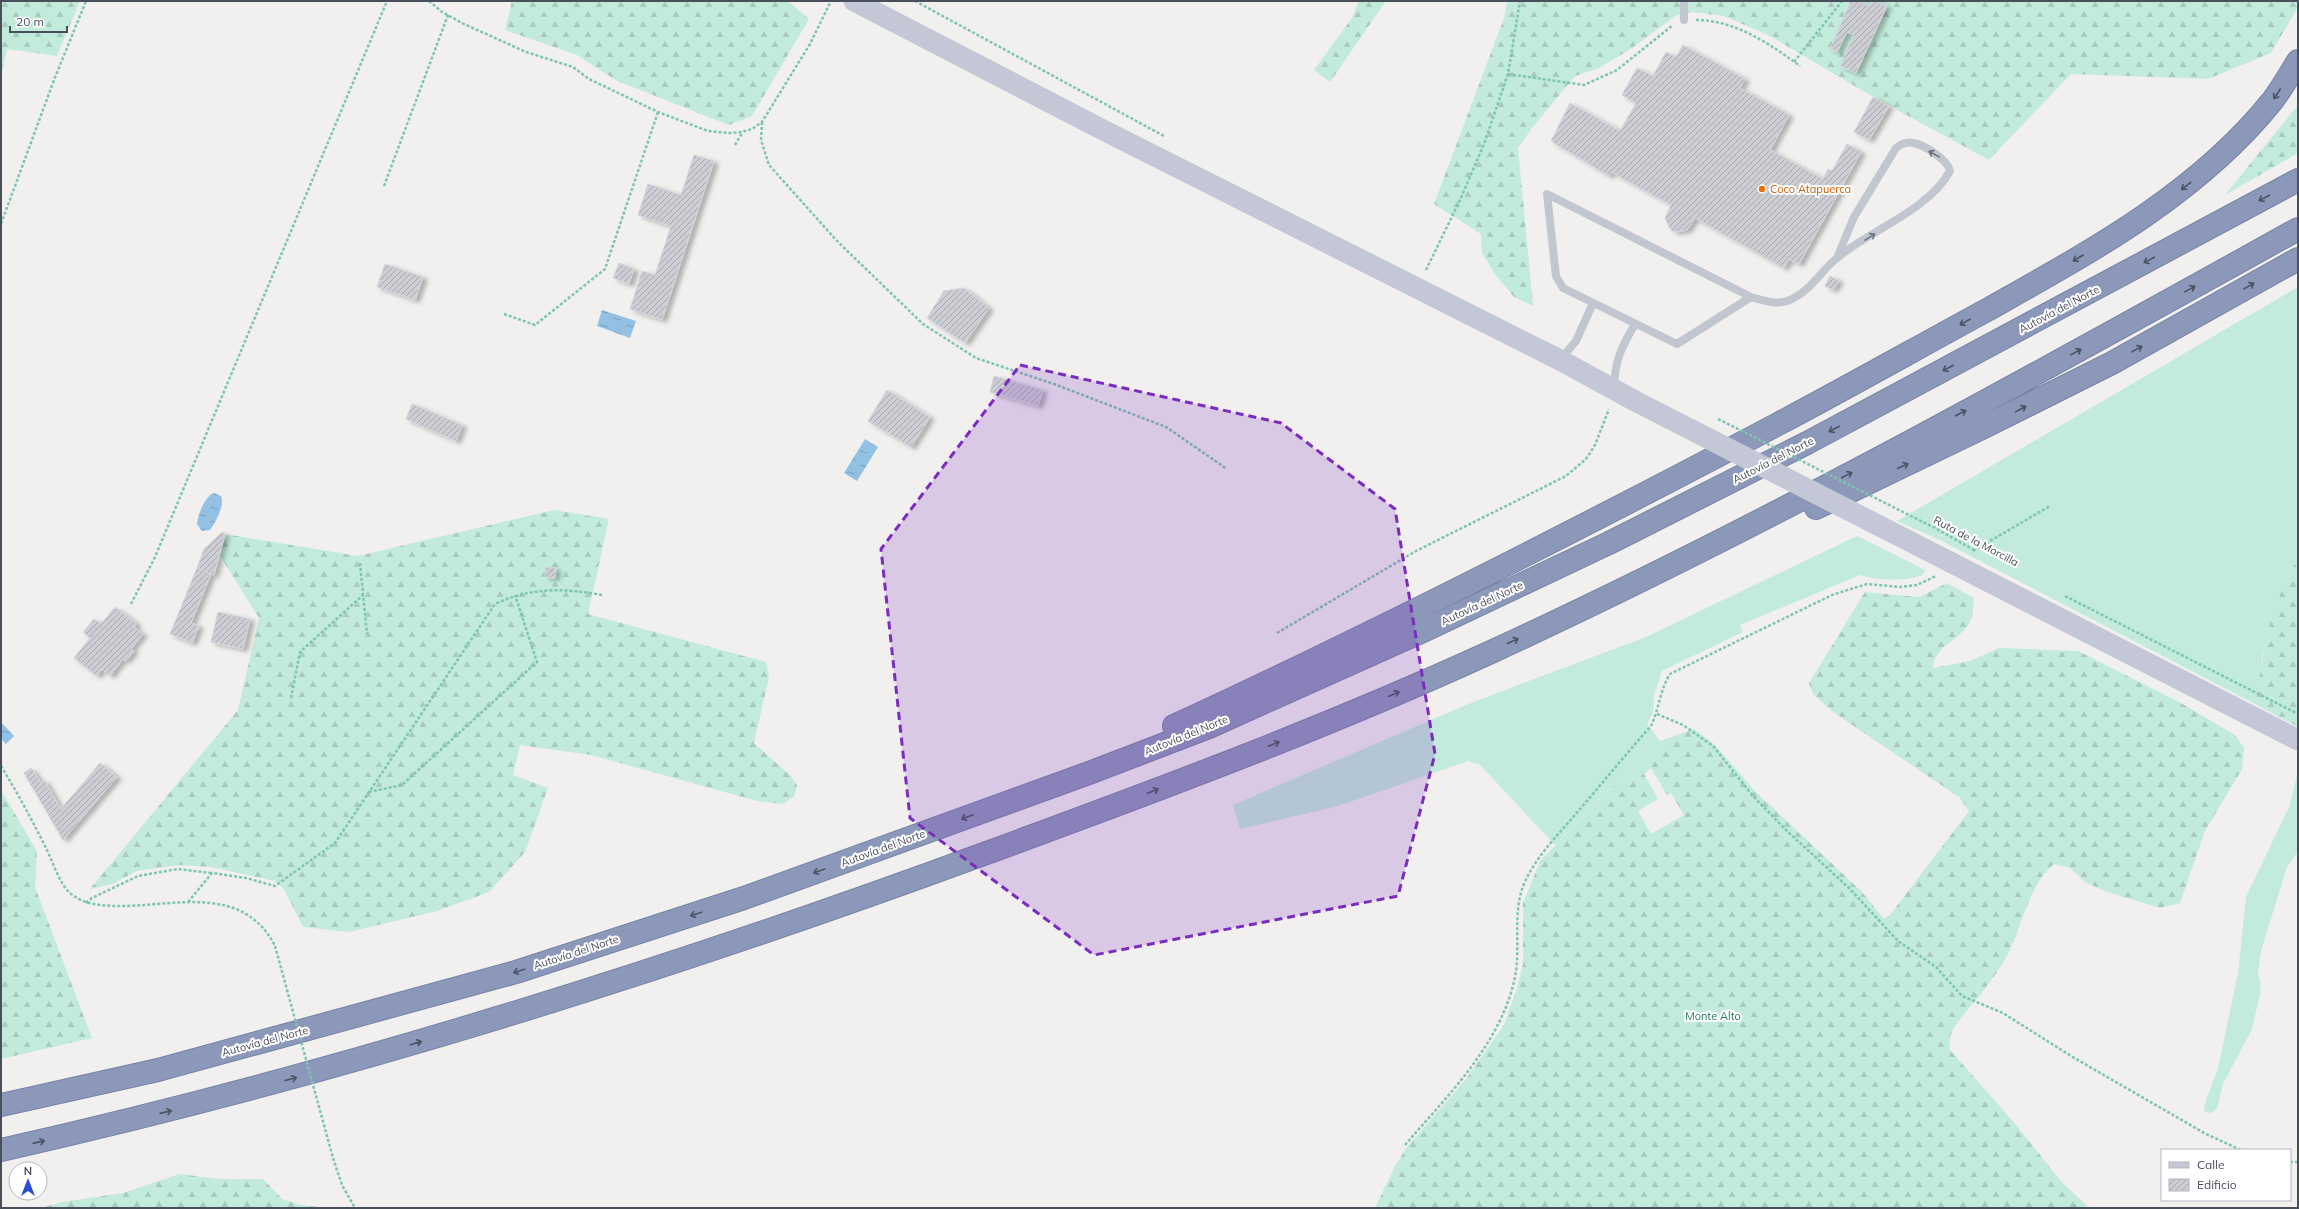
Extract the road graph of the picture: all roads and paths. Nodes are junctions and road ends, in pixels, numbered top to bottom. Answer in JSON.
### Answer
{"nodes":[{"id":1,"x":86,"y":1,"type":"edge"},
{"id":2,"x":387,"y":1,"type":"edge"},
{"id":3,"x":429,"y":1,"type":"edge"},
{"id":4,"x":831,"y":1,"type":"edge"},
{"id":5,"x":854,"y":1,"type":"edge"},
{"id":6,"x":1520,"y":1,"type":"edge"},
{"id":7,"x":1684,"y":1,"type":"edge"},
{"id":8,"x":1842,"y":1,"type":"edge"},
{"id":9,"x":448,"y":15,"type":"junction"},
{"id":10,"x":1684,"y":20,"type":"junction"},
{"id":11,"x":2298,"y":61,"type":"edge"},
{"id":12,"x":1794,"y":62,"type":"junction"},
{"id":13,"x":1800,"y":66,"type":"dead end"},
{"id":14,"x":1508,"y":74,"type":"junction"},
{"id":15,"x":658,"y":112,"type":"junction"},
{"id":16,"x":762,"y":122,"type":"junction"},
{"id":17,"x":742,"y":132,"type":"junction"},
{"id":18,"x":735,"y":145,"type":"dead end"},
{"id":19,"x":2298,"y":180,"type":"edge"},
{"id":20,"x":384,"y":186,"type":"dead end"},
{"id":21,"x":1,"y":224,"type":"edge"},
{"id":22,"x":2298,"y":229,"type":"edge"},
{"id":23,"x":1837,"y":258,"type":"junction"},
{"id":24,"x":2298,"y":259,"type":"edge"},
{"id":25,"x":1416,"y":288,"type":"junction"},
{"id":26,"x":1751,"y":297,"type":"junction"},
{"id":27,"x":1593,"y":303,"type":"junction"},
{"id":28,"x":504,"y":314,"type":"dead end"},
{"id":29,"x":1634,"y":324,"type":"junction"},
{"id":30,"x":1560,"y":360,"type":"junction"},
{"id":31,"x":1614,"y":391,"type":"junction"},
{"id":32,"x":1715,"y":418,"type":"dead end"},
{"id":33,"x":1227,"y":469,"type":"dead end"},
{"id":34,"x":2050,"y":506,"type":"dead end"},
{"id":35,"x":1776,"y":513,"type":"junction"},
{"id":36,"x":1974,"y":550,"type":"junction"},
{"id":37,"x":1981,"y":554,"type":"dead end"},
{"id":38,"x":360,"y":563,"type":"dead end"},
{"id":39,"x":1952,"y":563,"type":"junction"},
{"id":40,"x":2059,"y":593,"type":"dead end"},
{"id":41,"x":363,"y":595,"type":"junction"},
{"id":42,"x":515,"y":595,"type":"junction"},
{"id":43,"x":602,"y":595,"type":"dead end"},
{"id":44,"x":131,"y":604,"type":"dead end"},
{"id":45,"x":1277,"y":633,"type":"dead end"},
{"id":46,"x":367,"y":634,"type":"dead end"},
{"id":47,"x":291,"y":698,"type":"dead end"},
{"id":48,"x":1656,"y":714,"type":"junction"},
{"id":49,"x":2298,"y":714,"type":"edge"},
{"id":50,"x":2298,"y":740,"type":"edge"},
{"id":51,"x":1,"y":766,"type":"edge"},
{"id":52,"x":368,"y":792,"type":"junction"},
{"id":53,"x":1004,"y":804,"type":"junction"},
{"id":54,"x":212,"y":873,"type":"junction"},
{"id":55,"x":188,"y":902,"type":"junction"},
{"id":56,"x":86,"y":903,"type":"junction"},
{"id":57,"x":1,"y":1105,"type":"edge"},
{"id":58,"x":1405,"y":1145,"type":"dead end"},
{"id":59,"x":2239,"y":1149,"type":"edge"},
{"id":60,"x":1,"y":1150,"type":"edge"},
{"id":61,"x":2076,"y":1204,"type":"dead end"},
{"id":62,"x":355,"y":1208,"type":"edge"},
{"id":63,"x":2074,"y":1208,"type":"edge"}],
"edges":[{"from":1,"to":21,"type":"path"},
{"from":2,"to":44,"type":"path"},
{"from":3,"to":9,"type":"path"},
{"from":4,"to":16,"type":"path"},
{"from":5,"to":25,"type":"main road"},
{"from":6,"to":14,"type":"path"},
{"from":7,"to":10,"type":"lane"},
{"from":8,"to":12,"type":"path"},
{"from":9,"to":15,"type":"path"},
{"from":9,"to":20,"type":"path"},
{"from":10,"to":12,"type":"path"},
{"from":10,"to":14,"type":"path"},
{"from":11,"to":53,"type":"highway","one_way":true},
{"from":12,"to":13,"type":"path"},
{"from":14,"to":25,"type":"path"},
{"from":15,"to":17,"type":"path"},
{"from":15,"to":28,"type":"path"},
{"from":16,"to":17,"type":"path"},
{"from":16,"to":33,"type":"path"},
{"from":17,"to":18,"type":"path"},
{"from":19,"to":53,"type":"highway","name":"Autovía del Norte","one_way":true},
{"from":35,"to":22,"type":"highway","one_way":true},
{"from":23,"to":23,"type":"lane","one_way":true},
{"from":23,"to":26,"type":"lane"},
{"from":35,"to":24,"type":"highway","one_way":true},
{"from":25,"to":30,"type":"main road"},
{"from":26,"to":27,"type":"lane"},
{"from":26,"to":29,"type":"lane"},
{"from":27,"to":29,"type":"lane"},
{"from":27,"to":30,"type":"lane"},
{"from":29,"to":31,"type":"lane"},
{"from":30,"to":31,"type":"main road"},
{"from":31,"to":39,"type":"main road","bridge":true},
{"from":31,"to":45,"type":"path"},
{"from":32,"to":36,"type":"path","name":"Ruta de la Morcilla","bridge":true},
{"from":34,"to":36,"type":"path"},
{"from":60,"to":35,"type":"highway","one_way":true},
{"from":36,"to":37,"type":"path","name":"Ruta de la Morcilla"},
{"from":36,"to":39,"type":"path"},
{"from":38,"to":41,"type":"path"},
{"from":39,"to":48,"type":"path"},
{"from":39,"to":50,"type":"main road"},
{"from":40,"to":49,"type":"path"},
{"from":41,"to":46,"type":"path"},
{"from":41,"to":47,"type":"path"},
{"from":42,"to":43,"type":"path"},
{"from":42,"to":52,"type":"path"},
{"from":42,"to":52,"type":"path"},
{"from":48,"to":58,"type":"path"},
{"from":48,"to":59,"type":"path"},
{"from":51,"to":56,"type":"path"},
{"from":52,"to":54,"type":"path"},
{"from":53,"to":57,"type":"highway","name":"Autovía del Norte","one_way":true},
{"from":54,"to":55,"type":"path"},
{"from":54,"to":56,"type":"path"},
{"from":55,"to":56,"type":"path"},
{"from":55,"to":62,"type":"path","bridge":true},
{"from":61,"to":63,"type":"path"}]}
